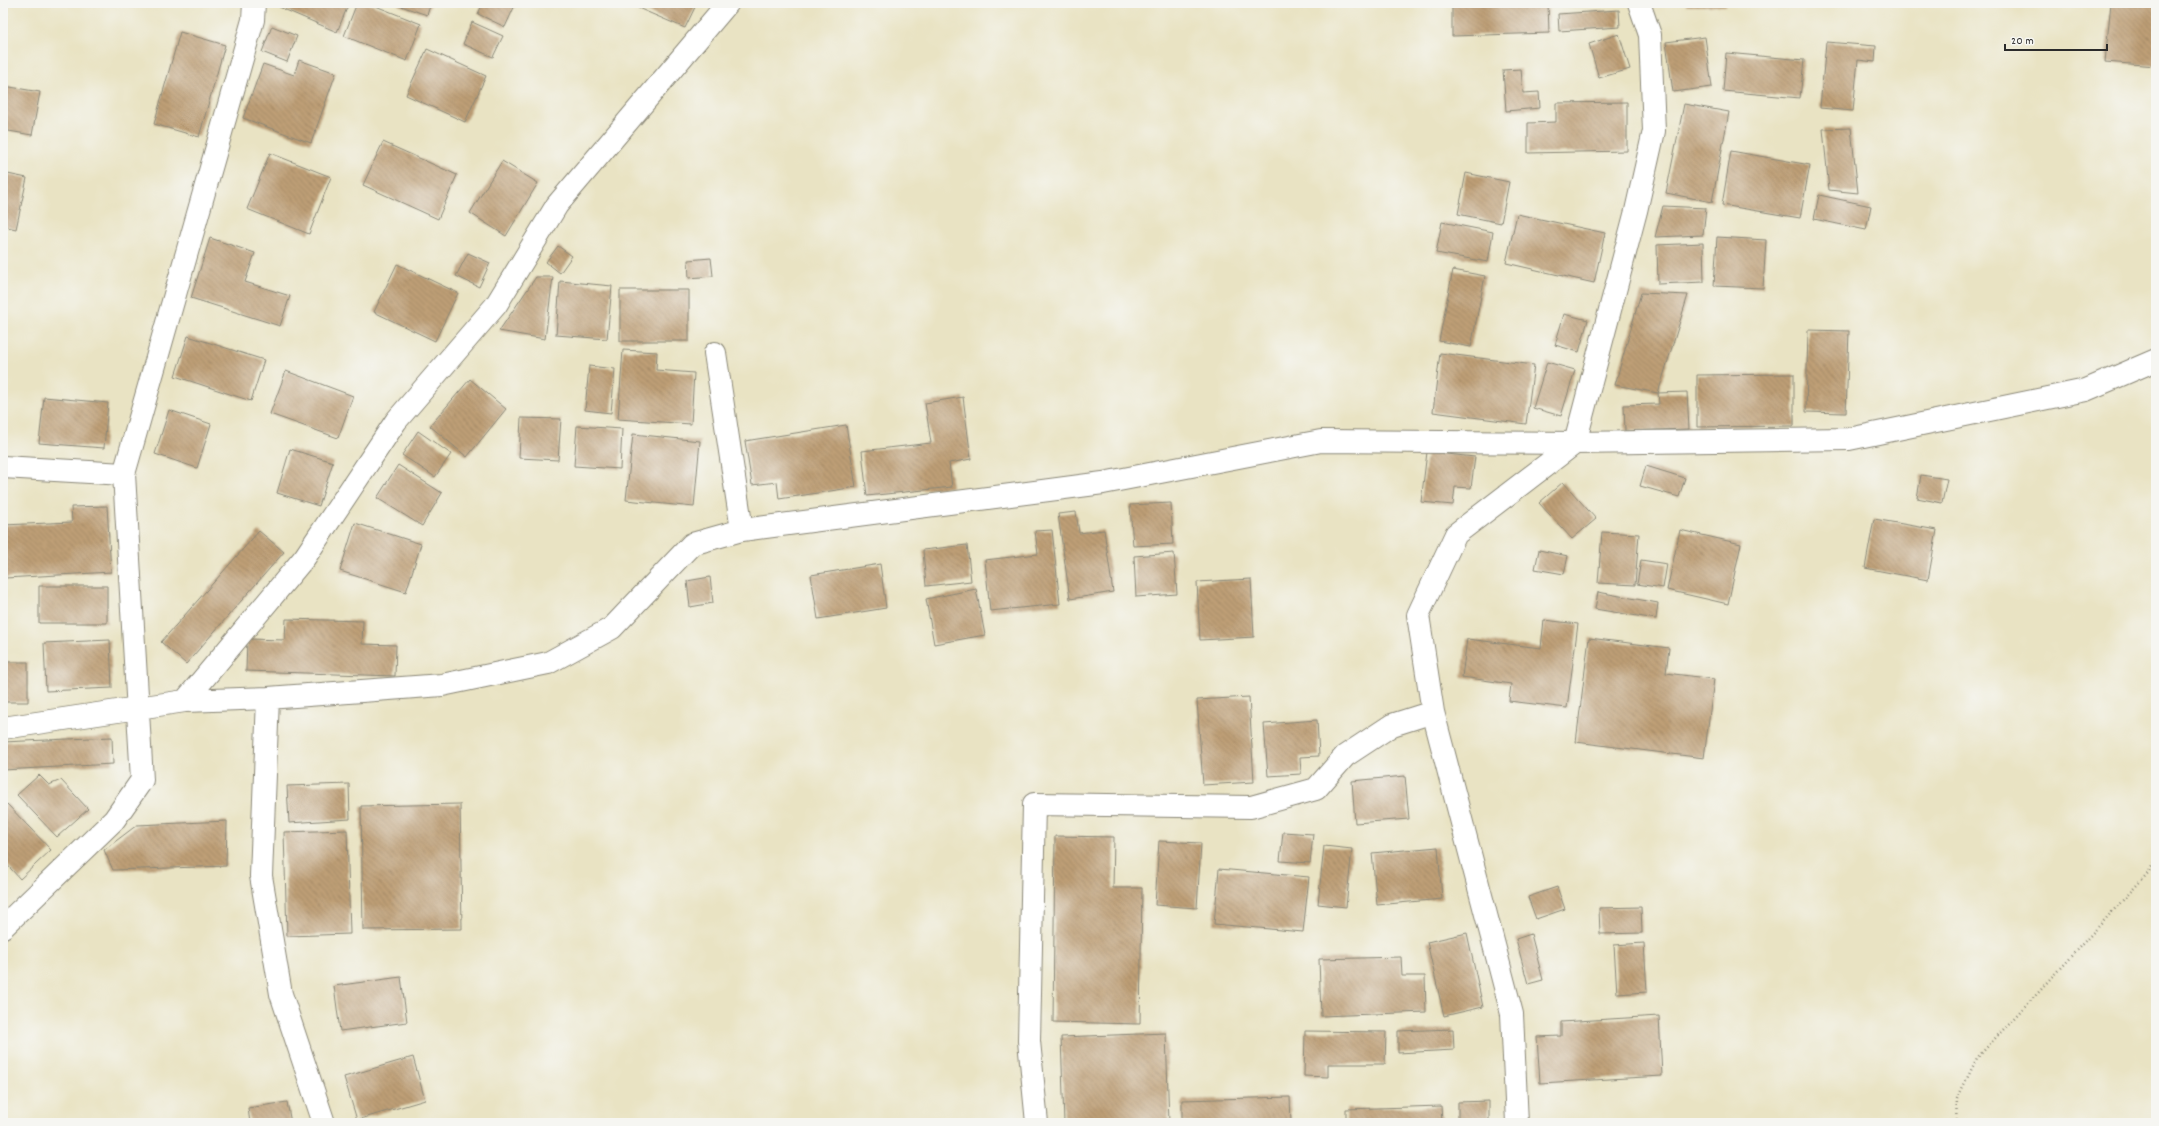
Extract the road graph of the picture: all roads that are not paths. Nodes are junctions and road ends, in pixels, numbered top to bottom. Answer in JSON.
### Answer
{"nodes":[{"id":1,"x":254,"y":3,"type":"edge"},
{"id":2,"x":728,"y":3,"type":"edge"},
{"id":3,"x":1639,"y":3,"type":"edge"},
{"id":4,"x":715,"y":353,"type":"dead end"},
{"id":5,"x":2156,"y":360,"type":"edge"},
{"id":6,"x":1575,"y":443,"type":"junction"},
{"id":7,"x":3,"y":467,"type":"edge"},
{"id":8,"x":124,"y":474,"type":"junction"},
{"id":9,"x":742,"y":530,"type":"junction"},
{"id":10,"x":268,"y":698,"type":"junction"},
{"id":11,"x":185,"y":701,"type":"junction"},
{"id":12,"x":139,"y":707,"type":"junction"},
{"id":13,"x":1433,"y":712,"type":"junction"},
{"id":14,"x":3,"y":728,"type":"edge"},
{"id":15,"x":3,"y":927,"type":"edge"},
{"id":16,"x":324,"y":1123,"type":"edge"},
{"id":17,"x":1037,"y":1123,"type":"edge"},
{"id":18,"x":1517,"y":1123,"type":"edge"}],
"edges":[{"from":1,"to":8,"type":"street"},
{"from":2,"to":11,"type":"street"},
{"from":3,"to":6,"type":"street"},
{"from":4,"to":9,"type":"street"},
{"from":5,"to":6,"type":"street"},
{"from":6,"to":9,"type":"street"},
{"from":6,"to":13,"type":"street"},
{"from":7,"to":8,"type":"street"},
{"from":8,"to":12,"type":"street"},
{"from":9,"to":10,"type":"street"},
{"from":10,"to":11,"type":"street"},
{"from":10,"to":16,"type":"street"},
{"from":11,"to":12,"type":"street"},
{"from":12,"to":14,"type":"street"},
{"from":12,"to":15,"type":"street"},
{"from":13,"to":17,"type":"street"},
{"from":13,"to":18,"type":"street"}]}
